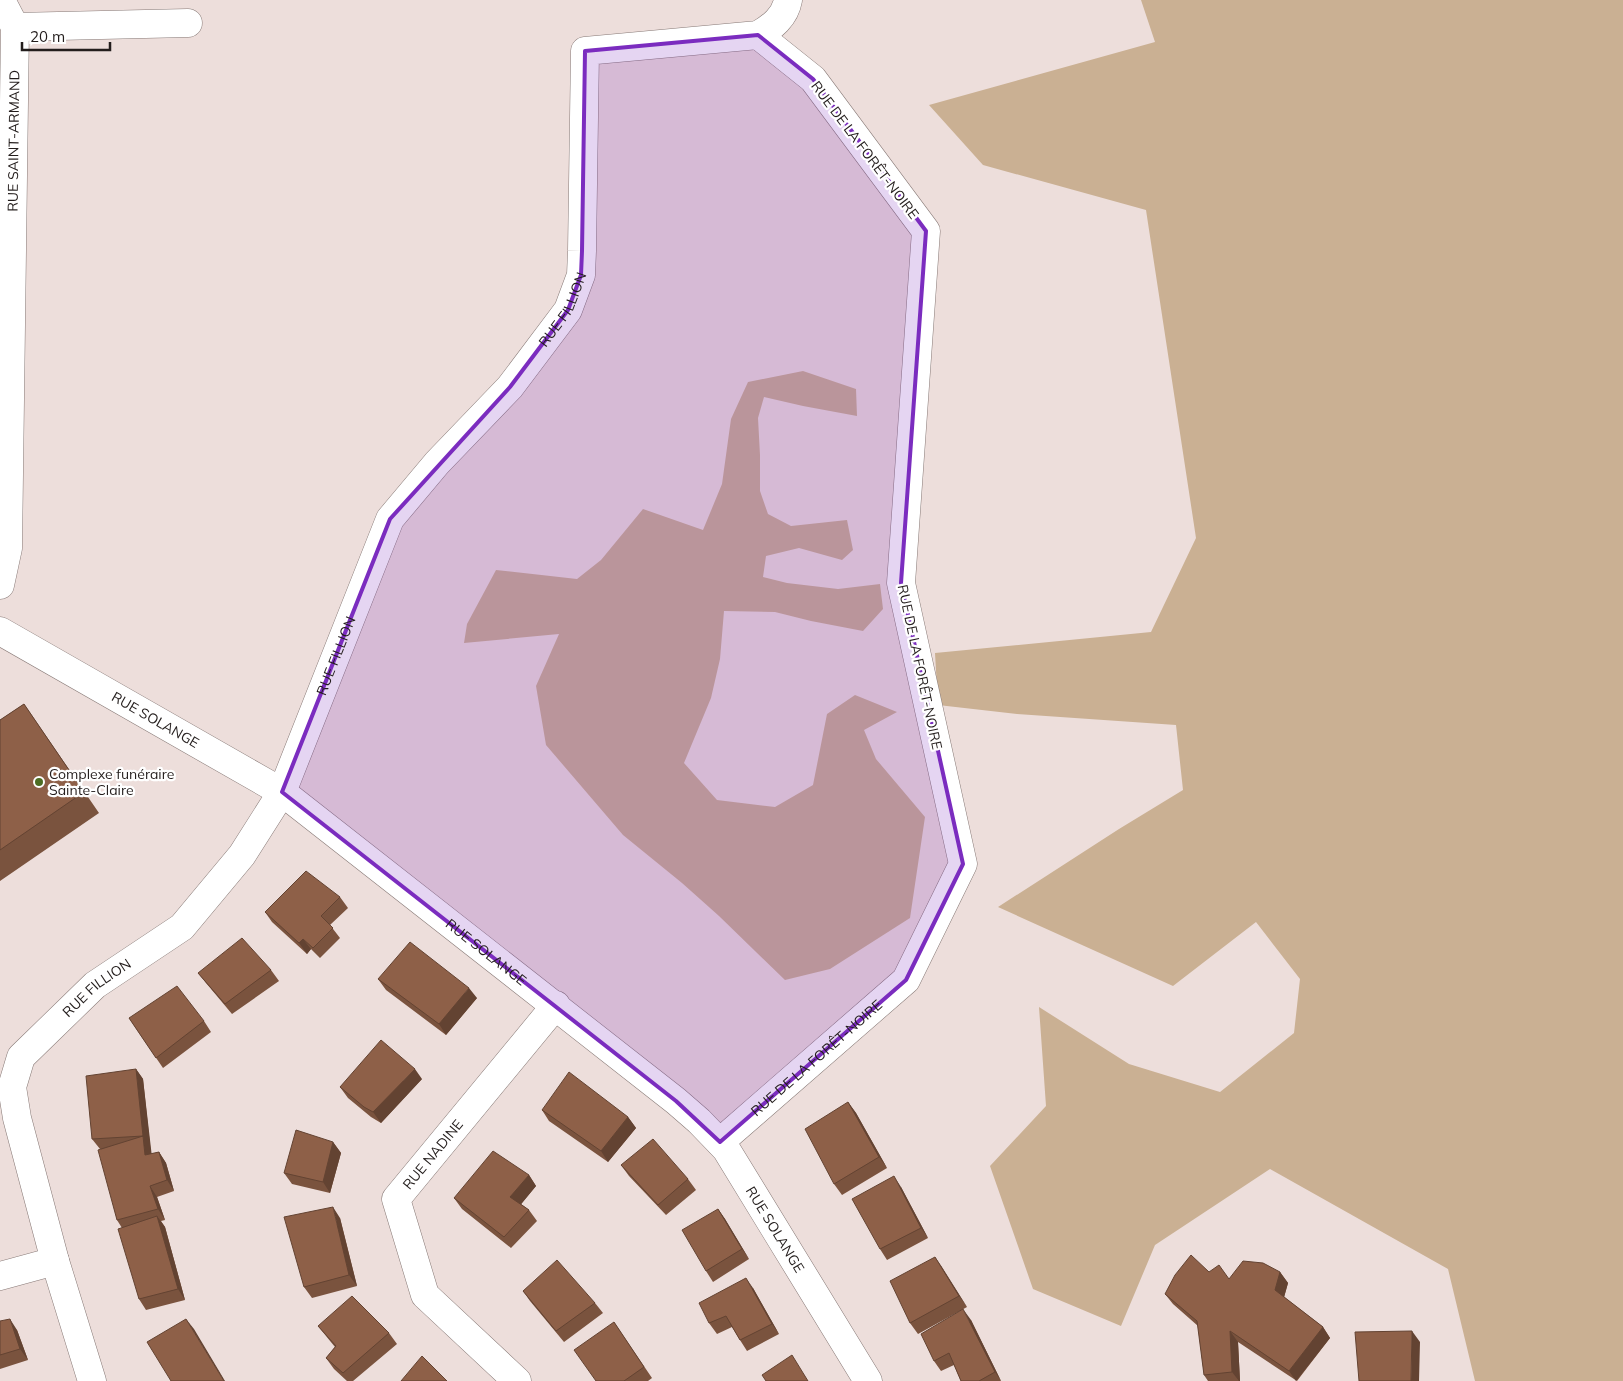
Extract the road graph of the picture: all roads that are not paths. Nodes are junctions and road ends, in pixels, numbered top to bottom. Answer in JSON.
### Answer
{"nodes":[{"id":1,"x":1,"y":0,"type":"edge"},
{"id":2,"x":788,"y":0,"type":"edge"},
{"id":3,"x":188,"y":23,"type":"dead end"},
{"id":4,"x":15,"y":27,"type":"junction"},
{"id":5,"x":758,"y":35,"type":"junction"},
{"id":6,"x":0,"y":585,"type":"edge"},
{"id":7,"x":0,"y":631,"type":"edge"},
{"id":8,"x":282,"y":792,"type":"junction"},
{"id":9,"x":556,"y":1005,"type":"junction"},
{"id":10,"x":720,"y":1142,"type":"junction"},
{"id":11,"x":55,"y":1261,"type":"junction"},
{"id":12,"x":0,"y":1276,"type":"edge"},
{"id":13,"x":92,"y":1381,"type":"edge"},
{"id":14,"x":516,"y":1381,"type":"edge"},
{"id":15,"x":868,"y":1381,"type":"edge"}],
"edges":[{"from":1,"to":4,"type":"street","name":"RUE SAINT-ARMAND"},
{"from":2,"to":5,"type":"street"},
{"from":3,"to":4,"type":"street"},
{"from":4,"to":6,"type":"street","name":"RUE SAINT-ARMAND"},
{"from":5,"to":8,"type":"street","name":"RUE FILLION"},
{"from":5,"to":10,"type":"street","name":"RUE DE LA FORÊT-NOIRE"},
{"from":7,"to":8,"type":"street","name":"RUE SOLANGE"},
{"from":8,"to":9,"type":"street","name":"RUE SOLANGE"},
{"from":8,"to":11,"type":"street","name":"RUE FILLION"},
{"from":9,"to":10,"type":"street","name":"RUE SOLANGE"},
{"from":9,"to":14,"type":"street","name":"RUE NADINE"},
{"from":10,"to":15,"type":"street","name":"RUE SOLANGE"},
{"from":11,"to":12,"type":"street"},
{"from":11,"to":13,"type":"street","name":"RUE FILLION"}]}
